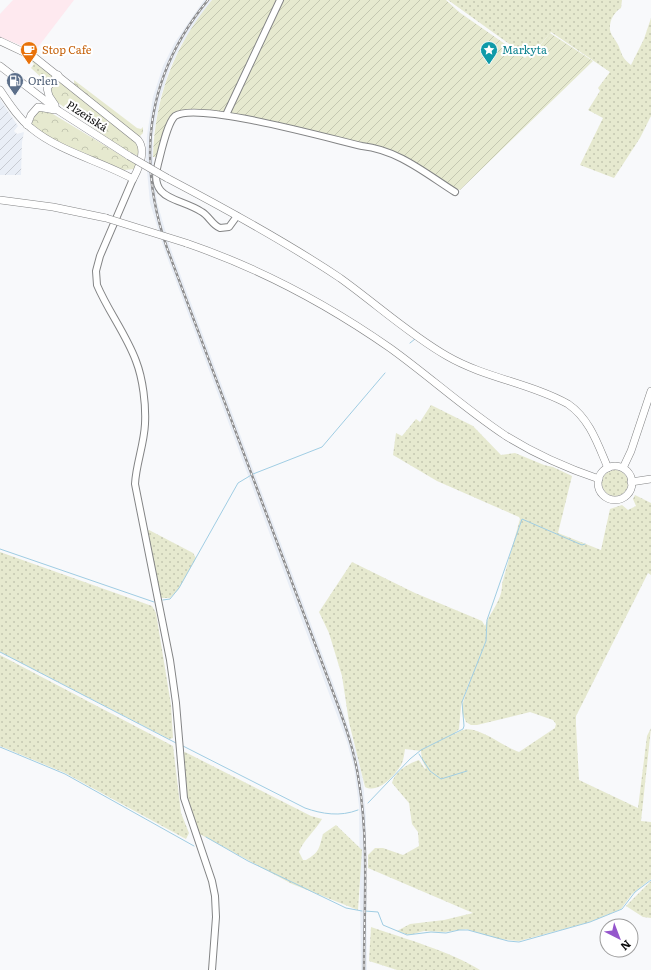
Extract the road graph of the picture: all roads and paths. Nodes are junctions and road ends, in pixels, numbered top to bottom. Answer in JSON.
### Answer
{"nodes":[{"id":1,"x":280,"y":0,"type":"edge"},
{"id":2,"x":0,"y":41,"type":"edge"},
{"id":3,"x":0,"y":66,"type":"edge"},
{"id":4,"x":58,"y":75,"type":"junction"},
{"id":5,"x":0,"y":90,"type":"edge"},
{"id":6,"x":59,"y":111,"type":"junction"},
{"id":7,"x":226,"y":115,"type":"junction"},
{"id":8,"x":27,"y":125,"type":"junction"},
{"id":9,"x":133,"y":179,"type":"junction"},
{"id":10,"x":455,"y":192,"type":"dead end"},
{"id":11,"x":0,"y":200,"type":"edge"},
{"id":12,"x":237,"y":216,"type":"junction"},
{"id":13,"x":651,"y":391,"type":"edge"},
{"id":14,"x":608,"y":468,"type":"junction"},
{"id":15,"x":622,"y":468,"type":"junction"},
{"id":16,"x":599,"y":479,"type":"junction"},
{"id":17,"x":651,"y":479,"type":"edge"},
{"id":18,"x":631,"y":482,"type":"junction"},
{"id":19,"x":212,"y":970,"type":"edge"}],
"edges":[{"from":1,"to":7,"type":"street"},
{"from":2,"to":4,"type":"main road"},
{"from":3,"to":6,"type":"main road","name":"Plzeňská"},
{"from":4,"to":6,"type":"main road"},
{"from":4,"to":9,"type":"main road"},
{"from":5,"to":8,"type":"main road"},
{"from":6,"to":8,"type":"main road"},
{"from":6,"to":12,"type":"main road","name":"Plzeňská","bridge":true},
{"from":7,"to":10,"type":"street"},
{"from":7,"to":12,"type":"street"},
{"from":8,"to":9,"type":"main road"},
{"from":9,"to":19,"type":"street"},
{"from":11,"to":16,"type":"main road","bridge":true},
{"from":12,"to":14,"type":"main road","name":"Plzeňská"},
{"from":13,"to":15,"type":"main road"},
{"from":14,"to":15,"type":"main road"},
{"from":14,"to":16,"type":"main road"},
{"from":15,"to":18,"type":"main road"},
{"from":16,"to":18,"type":"main road"},
{"from":17,"to":18,"type":"main road"}]}
